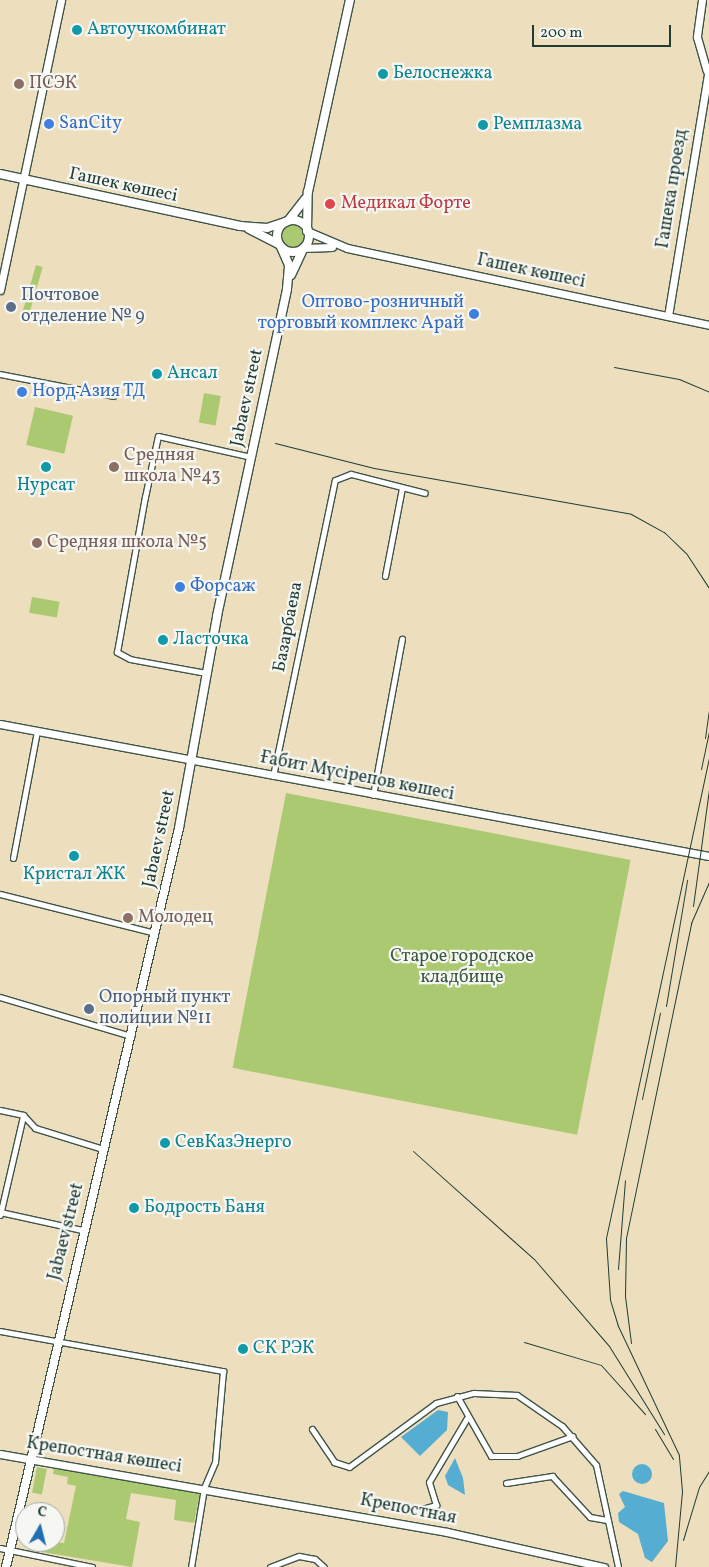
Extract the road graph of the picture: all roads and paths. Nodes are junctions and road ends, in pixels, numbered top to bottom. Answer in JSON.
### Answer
{"nodes":[{"id":1,"x":61,"y":0,"type":"edge"},
{"id":2,"x":350,"y":0,"type":"edge"},
{"id":3,"x":702,"y":0,"type":"edge"},
{"id":4,"x":708,"y":69,"type":"edge"},
{"id":5,"x":0,"y":174,"type":"edge"},
{"id":6,"x":24,"y":180,"type":"junction"},
{"id":7,"x":308,"y":192,"type":"junction"},
{"id":8,"x":286,"y":222,"type":"junction"},
{"id":9,"x":240,"y":226,"type":"junction"},
{"id":10,"x":308,"y":231,"type":"junction"},
{"id":11,"x":280,"y":246,"type":"junction"},
{"id":12,"x":303,"y":248,"type":"junction"},
{"id":13,"x":347,"y":248,"type":"junction"},
{"id":14,"x":287,"y":289,"type":"junction"},
{"id":15,"x":0,"y":290,"type":"edge"},
{"id":16,"x":668,"y":316,"type":"junction"},
{"id":17,"x":709,"y":325,"type":"edge"},
{"id":18,"x":0,"y":374,"type":"edge"},
{"id":19,"x":113,"y":396,"type":"dead end"},
{"id":20,"x":251,"y":457,"type":"junction"},
{"id":21,"x":402,"y":488,"type":"junction"},
{"id":22,"x":425,"y":493,"type":"dead end"},
{"id":23,"x":385,"y":576,"type":"dead end"},
{"id":24,"x":402,"y":639,"type":"dead end"},
{"id":25,"x":206,"y":674,"type":"junction"},
{"id":26,"x":0,"y":724,"type":"edge"},
{"id":27,"x":37,"y":731,"type":"junction"},
{"id":28,"x":191,"y":760,"type":"junction"},
{"id":29,"x":273,"y":776,"type":"junction"},
{"id":30,"x":373,"y":796,"type":"junction"},
{"id":31,"x":709,"y":856,"type":"edge"},
{"id":32,"x":13,"y":858,"type":"dead end"},
{"id":33,"x":0,"y":894,"type":"edge"},
{"id":34,"x":155,"y":933,"type":"junction"},
{"id":35,"x":0,"y":997,"type":"edge"},
{"id":36,"x":130,"y":1036,"type":"junction"},
{"id":37,"x":0,"y":1110,"type":"edge"},
{"id":38,"x":23,"y":1116,"type":"junction"},
{"id":39,"x":102,"y":1149,"type":"junction"},
{"id":40,"x":0,"y":1213,"type":"edge"},
{"id":41,"x":82,"y":1230,"type":"junction"},
{"id":42,"x":0,"y":1331,"type":"edge"},
{"id":43,"x":56,"y":1344,"type":"junction"},
{"id":44,"x":457,"y":1396,"type":"junction"},
{"id":45,"x":467,"y":1418,"type":"junction"},
{"id":46,"x":312,"y":1429,"type":"dead end"},
{"id":47,"x":573,"y":1436,"type":"junction"},
{"id":48,"x":0,"y":1454,"type":"edge"},
{"id":49,"x":30,"y":1460,"type":"junction"},
{"id":50,"x":506,"y":1484,"type":"dead end"},
{"id":51,"x":204,"y":1488,"type":"junction"},
{"id":52,"x":422,"y":1509,"type":"dead end"},
{"id":53,"x":607,"y":1520,"type":"junction"},
{"id":54,"x":0,"y":1548,"type":"edge"},
{"id":55,"x":10,"y":1550,"type":"junction"},
{"id":56,"x":6,"y":1567,"type":"edge"},
{"id":57,"x":92,"y":1567,"type":"edge"},
{"id":58,"x":191,"y":1567,"type":"edge"},
{"id":59,"x":270,"y":1567,"type":"edge"},
{"id":60,"x":324,"y":1567,"type":"edge"},
{"id":61,"x":604,"y":1567,"type":"edge"},
{"id":62,"x":618,"y":1567,"type":"edge"}],
"edges":[{"from":1,"to":6,"type":"main road"},
{"from":2,"to":7,"type":"main road"},
{"from":3,"to":4,"type":"main road"},
{"from":4,"to":16,"type":"main road","name":"Гашека проезд"},
{"from":5,"to":6,"type":"main road","name":"Гашек көшесі"},
{"from":6,"to":9,"type":"main road","name":"Гашек көшесі"},
{"from":6,"to":15,"type":"main road"},
{"from":7,"to":8,"type":"main road"},
{"from":7,"to":10,"type":"main road"},
{"from":8,"to":9,"type":"main road","name":"Гашек көшесі"},
{"from":8,"to":10,"type":"main road"},
{"from":8,"to":11,"type":"main road"},
{"from":9,"to":11,"type":"main road","name":"Гашек көшесі"},
{"from":10,"to":12,"type":"main road"},
{"from":10,"to":13,"type":"main road","name":"Гашек көшесі"},
{"from":11,"to":12,"type":"main road"},
{"from":11,"to":14,"type":"main road"},
{"from":12,"to":13,"type":"main road","name":"Гашек көшесі"},
{"from":12,"to":14,"type":"main road"},
{"from":13,"to":16,"type":"main road","name":"Гашек көшесі"},
{"from":14,"to":20,"type":"main road","name":"Jabaev street"},
{"from":16,"to":17,"type":"main road","name":"Гашек көшесі"},
{"from":18,"to":19,"type":"street"},
{"from":20,"to":25,"type":"main road","name":"Jabaev street"},
{"from":20,"to":25,"type":"street"},
{"from":21,"to":22,"type":"street"},
{"from":21,"to":23,"type":"street"},
{"from":21,"to":29,"type":"street","name":"Базарбаева"},
{"from":24,"to":30,"type":"street"},
{"from":25,"to":28,"type":"main road","name":"Jabaev street"},
{"from":26,"to":27,"type":"main road","name":"Ғабит Мүсірепов көшесі"},
{"from":27,"to":28,"type":"main road","name":"Ғабит Мүсірепов көшесі"},
{"from":27,"to":32,"type":"street"},
{"from":28,"to":29,"type":"main road","name":"Ғабит Мүсірепов көшесі"},
{"from":28,"to":34,"type":"main road","name":"Jabaev street"},
{"from":29,"to":30,"type":"main road","name":"Ғабит Мүсірепов көшесі"},
{"from":30,"to":31,"type":"main road","name":"Ғабит Мүсірепов көшесі"},
{"from":33,"to":34,"type":"street"},
{"from":34,"to":36,"type":"main road","name":"Jabaev street"},
{"from":35,"to":36,"type":"street"},
{"from":36,"to":39,"type":"main road","name":"Jabaev street"},
{"from":37,"to":38,"type":"street"},
{"from":38,"to":39,"type":"street"},
{"from":38,"to":40,"type":"street"},
{"from":39,"to":41,"type":"main road","name":"Jabaev street"},
{"from":40,"to":41,"type":"street"},
{"from":41,"to":43,"type":"main road","name":"Jabaev street"},
{"from":42,"to":43,"type":"street"},
{"from":43,"to":49,"type":"main road","name":"Jabaev street"},
{"from":43,"to":51,"type":"street"},
{"from":44,"to":45,"type":"street"},
{"from":44,"to":46,"type":"street"},
{"from":44,"to":47,"type":"street"},
{"from":45,"to":47,"type":"street"},
{"from":45,"to":52,"type":"street"},
{"from":47,"to":53,"type":"street"},
{"from":48,"to":49,"type":"main road","name":"Крепостная көшесі"},
{"from":49,"to":51,"type":"main road","name":"Крепостная көшесі"},
{"from":49,"to":55,"type":"main road","name":"Jabaev street"},
{"from":50,"to":53,"type":"street"},
{"from":51,"to":58,"type":"street"},
{"from":51,"to":61,"type":"main road","name":"Крепостная"},
{"from":53,"to":62,"type":"street"},
{"from":54,"to":55,"type":"street"},
{"from":55,"to":56,"type":"main road","name":"Jabaev street"},
{"from":55,"to":57,"type":"street"},
{"from":59,"to":60,"type":"street"}]}
